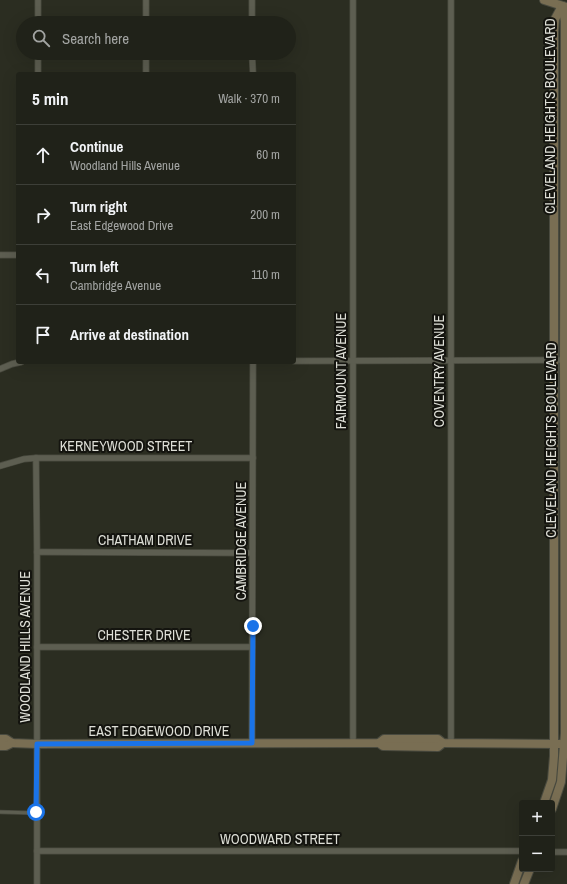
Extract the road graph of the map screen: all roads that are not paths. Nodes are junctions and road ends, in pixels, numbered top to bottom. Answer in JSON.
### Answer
{"nodes":[{"id":1,"x":38,"y":0,"type":"edge"},
{"id":2,"x":146,"y":0,"type":"edge"},
{"id":3,"x":252,"y":0,"type":"edge"},
{"id":4,"x":353,"y":0,"type":"edge"},
{"id":5,"x":451,"y":0,"type":"edge"},
{"id":6,"x":544,"y":0,"type":"edge"},
{"id":7,"x":564,"y":7,"type":"edge"},
{"id":8,"x":38,"y":16,"type":"edge"},
{"id":9,"x":146,"y":16,"type":"edge"},
{"id":10,"x":252,"y":16,"type":"edge"},
{"id":11,"x":38,"y":60,"type":"edge"},
{"id":12,"x":146,"y":60,"type":"edge"},
{"id":13,"x":252,"y":60,"type":"edge"},
{"id":14,"x":38,"y":72,"type":"edge"},
{"id":15,"x":146,"y":72,"type":"edge"},
{"id":16,"x":252,"y":72,"type":"edge"},
{"id":17,"x":555,"y":182,"type":"junction"},
{"id":18,"x":564,"y":182,"type":"junction"},
{"id":19,"x":0,"y":255,"type":"edge"},
{"id":20,"x":16,"y":255,"type":"edge"},
{"id":21,"x":554,"y":360,"type":"junction"},
{"id":22,"x":565,"y":360,"type":"edge"},
{"id":23,"x":296,"y":361,"type":"edge"},
{"id":24,"x":353,"y":361,"type":"junction"},
{"id":25,"x":450,"y":361,"type":"junction"},
{"id":26,"x":16,"y":363,"type":"edge"},
{"id":27,"x":253,"y":364,"type":"edge"},
{"id":28,"x":0,"y":369,"type":"edge"},
{"id":29,"x":36,"y":458,"type":"junction"},
{"id":30,"x":252,"y":458,"type":"junction"},
{"id":31,"x":0,"y":466,"type":"edge"},
{"id":32,"x":37,"y":552,"type":"junction"},
{"id":33,"x":554,"y":552,"type":"junction"},
{"id":34,"x":564,"y":552,"type":"junction"},
{"id":35,"x":252,"y":553,"type":"junction"},
{"id":36,"x":37,"y":648,"type":"junction"},
{"id":37,"x":252,"y":648,"type":"junction"},
{"id":38,"x":0,"y":739,"type":"edge"},
{"id":39,"x":12,"y":743,"type":"junction"},
{"id":40,"x":252,"y":743,"type":"junction"},
{"id":41,"x":353,"y":743,"type":"junction"},
{"id":42,"x":447,"y":743,"type":"junction"},
{"id":43,"x":37,"y":744,"type":"junction"},
{"id":44,"x":566,"y":744,"type":"edge"},
{"id":45,"x":554,"y":745,"type":"junction"},
{"id":46,"x":0,"y":746,"type":"edge"},
{"id":47,"x":545,"y":800,"type":"edge"},
{"id":48,"x":555,"y":800,"type":"edge"},
{"id":49,"x":0,"y":812,"type":"edge"},
{"id":50,"x":36,"y":812,"type":"junction"},
{"id":51,"x":37,"y":851,"type":"junction"},
{"id":52,"x":519,"y":851,"type":"edge"},
{"id":53,"x":555,"y":852,"type":"edge"},
{"id":54,"x":567,"y":852,"type":"edge"},
{"id":55,"x":519,"y":870,"type":"edge"},
{"id":56,"x":529,"y":872,"type":"edge"},
{"id":57,"x":37,"y":884,"type":"edge"},
{"id":58,"x":514,"y":884,"type":"edge"},
{"id":59,"x":524,"y":884,"type":"edge"}],
"edges":[{"from":1,"to":8,"type":"street"},
{"from":2,"to":9,"type":"street"},
{"from":3,"to":10,"type":"street"},
{"from":4,"to":24,"type":"street","name":"FAIRMOUNT AVENUE"},
{"from":5,"to":25,"type":"street","name":"COVENTRY AVENUE"},
{"from":6,"to":7,"type":"street"},
{"from":7,"to":17,"type":"street","name":"CLEVELAND HEIGHTS BOULEVARD"},
{"from":7,"to":18,"type":"street","name":"CLEVELAND HEIGHTS BOULEVARD"},
{"from":11,"to":14,"type":"street"},
{"from":12,"to":15,"type":"street"},
{"from":13,"to":16,"type":"street"},
{"from":17,"to":18,"type":"street"},
{"from":17,"to":21,"type":"street","name":"CLEVELAND HEIGHTS BOULEVARD"},
{"from":18,"to":22,"type":"street","name":"CLEVELAND HEIGHTS BOULEVARD"},
{"from":19,"to":20,"type":"street"},
{"from":21,"to":22,"type":"street"},
{"from":21,"to":25,"type":"street"},
{"from":21,"to":33,"type":"street","name":"CLEVELAND HEIGHTS BOULEVARD"},
{"from":22,"to":34,"type":"street","name":"CLEVELAND HEIGHTS BOULEVARD"},
{"from":23,"to":24,"type":"street"},
{"from":24,"to":25,"type":"street"},
{"from":24,"to":41,"type":"street","name":"FAIRMOUNT AVENUE"},
{"from":25,"to":42,"type":"street","name":"COVENTRY AVENUE"},
{"from":26,"to":28,"type":"street"},
{"from":27,"to":30,"type":"street","name":"CAMBRIDGE AVENUE"},
{"from":29,"to":30,"type":"street","name":"KERNEYWOOD STREET"},
{"from":29,"to":31,"type":"street","name":"KERNEYWOOD STREET"},
{"from":29,"to":32,"type":"street","name":"WOODLAND HILLS AVENUE"},
{"from":30,"to":35,"type":"street","name":"CAMBRIDGE AVENUE"},
{"from":32,"to":35,"type":"street","name":"CHATHAM DRIVE"},
{"from":32,"to":36,"type":"street","name":"WOODLAND HILLS AVENUE"},
{"from":33,"to":34,"type":"street"},
{"from":33,"to":45,"type":"street","name":"CLEVELAND HEIGHTS BOULEVARD"},
{"from":34,"to":44,"type":"street","name":"CLEVELAND HEIGHTS BOULEVARD"},
{"from":35,"to":37,"type":"street","name":"CAMBRIDGE AVENUE"},
{"from":36,"to":37,"type":"street","name":"CHESTER DRIVE"},
{"from":36,"to":43,"type":"street","name":"WOODLAND HILLS AVENUE"},
{"from":37,"to":40,"type":"street","name":"CAMBRIDGE AVENUE"},
{"from":38,"to":39,"type":"street","name":"EAST EDGEWOOD DRIVE"},
{"from":39,"to":43,"type":"street","name":"EAST EDGEWOOD DRIVE"},
{"from":39,"to":46,"type":"street","name":"EAST EDGEWOOD DRIVE"},
{"from":40,"to":41,"type":"street","name":"EAST EDGEWOOD DRIVE"},
{"from":40,"to":43,"type":"street","name":"EAST EDGEWOOD DRIVE"},
{"from":41,"to":42,"type":"street","name":"EAST EDGEWOOD DRIVE"},
{"from":42,"to":45,"type":"street","name":"EAST EDGEWOOD DRIVE"},
{"from":43,"to":50,"type":"street","name":"WOODLAND HILLS AVENUE"},
{"from":44,"to":45,"type":"street","name":"EAST EDGEWOOD DRIVE"},
{"from":44,"to":48,"type":"street","name":"CLEVELAND HEIGHTS BOULEVARD"},
{"from":45,"to":47,"type":"street","name":"CLEVELAND HEIGHTS BOULEVARD"},
{"from":49,"to":50,"type":"lane"},
{"from":50,"to":51,"type":"street","name":"WOODLAND HILLS AVENUE"},
{"from":51,"to":52,"type":"street","name":"WOODWARD STREET"},
{"from":51,"to":57,"type":"street","name":"WOODLAND HILLS AVENUE"},
{"from":53,"to":54,"type":"street"},
{"from":55,"to":58,"type":"street"},
{"from":56,"to":59,"type":"street"}]}
